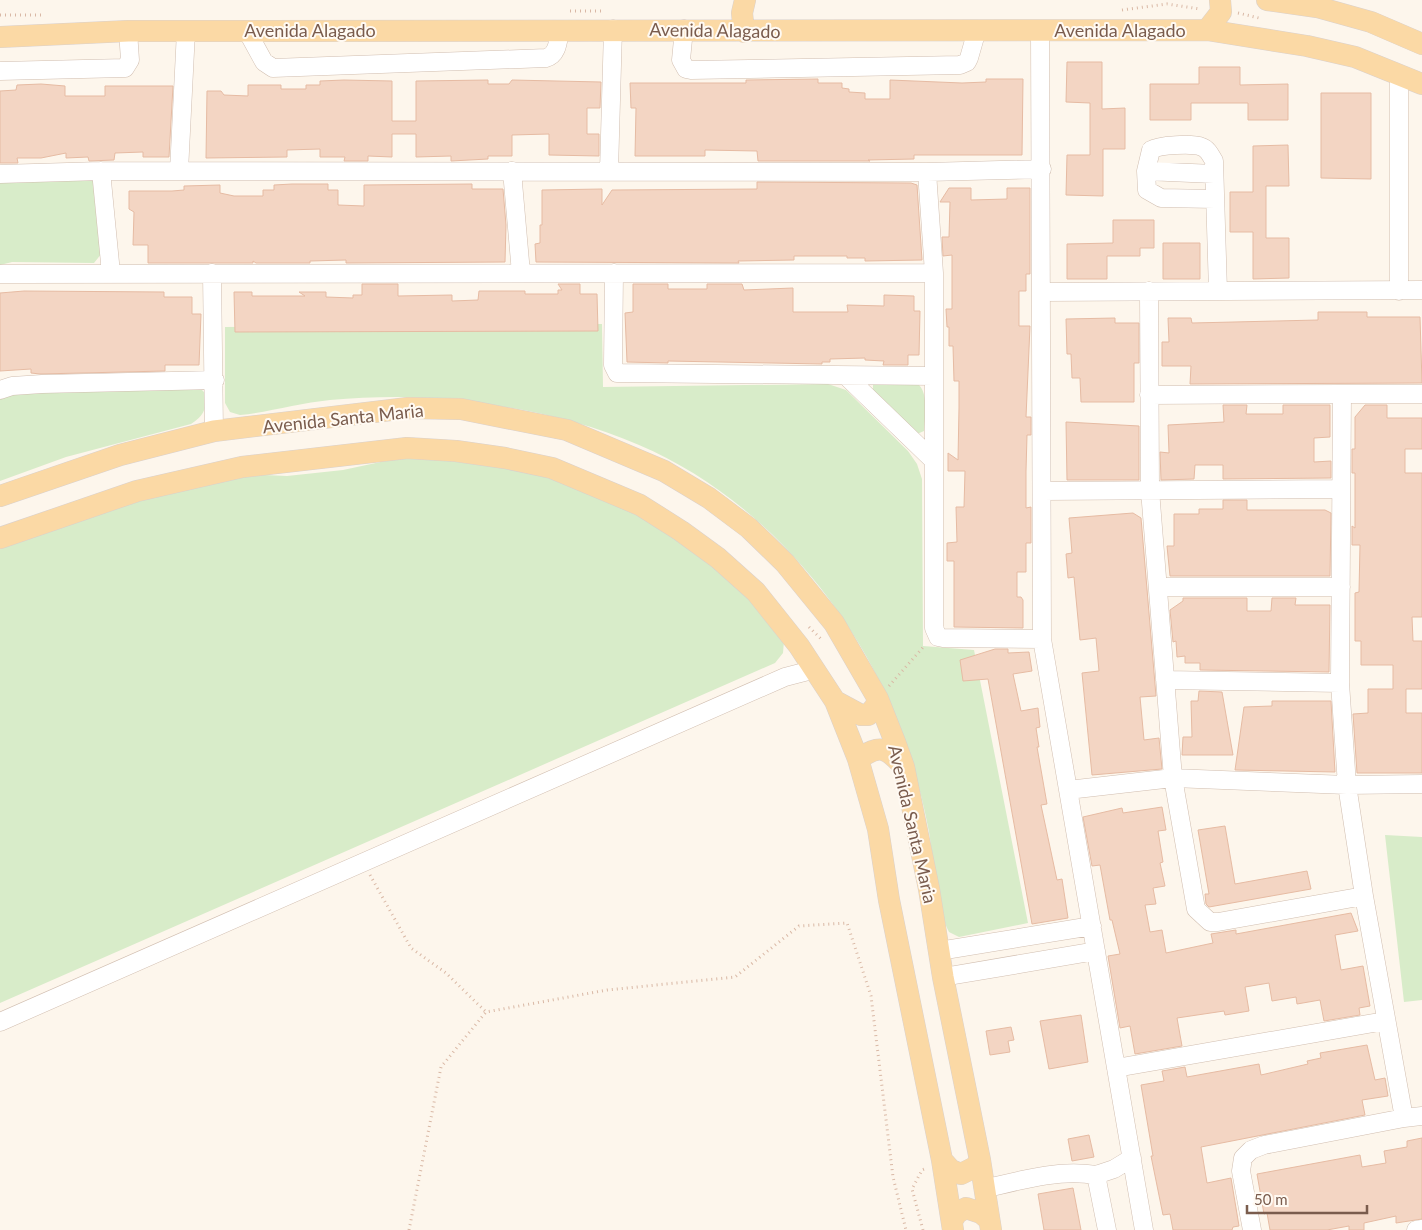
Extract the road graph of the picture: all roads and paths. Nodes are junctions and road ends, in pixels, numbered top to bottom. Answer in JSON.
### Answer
{"nodes":[{"id":1,"x":745,"y":0,"type":"edge"},
{"id":2,"x":1220,"y":0,"type":"edge"},
{"id":3,"x":1267,"y":0,"type":"edge"},
{"id":4,"x":613,"y":29,"type":"junction"},
{"id":5,"x":560,"y":30,"type":"junction"},
{"id":6,"x":684,"y":30,"type":"junction"},
{"id":7,"x":977,"y":30,"type":"junction"},
{"id":8,"x":1040,"y":30,"type":"junction"},
{"id":9,"x":1207,"y":30,"type":"junction"},
{"id":10,"x":128,"y":31,"type":"junction"},
{"id":11,"x":186,"y":31,"type":"junction"},
{"id":12,"x":247,"y":31,"type":"junction"},
{"id":13,"x":744,"y":32,"type":"junction"},
{"id":14,"x":0,"y":37,"type":"edge"},
{"id":15,"x":1422,"y":44,"type":"edge"},
{"id":16,"x":0,"y":71,"type":"edge"},
{"id":17,"x":1399,"y":74,"type":"junction"},
{"id":18,"x":1422,"y":84,"type":"edge"},
{"id":19,"x":1042,"y":169,"type":"junction"},
{"id":20,"x":101,"y":171,"type":"junction"},
{"id":21,"x":179,"y":171,"type":"junction"},
{"id":22,"x":512,"y":171,"type":"junction"},
{"id":23,"x":609,"y":171,"type":"junction"},
{"id":24,"x":1146,"y":171,"type":"junction"},
{"id":25,"x":927,"y":172,"type":"junction"},
{"id":26,"x":0,"y":174,"type":"edge"},
{"id":27,"x":1214,"y":174,"type":"junction"},
{"id":28,"x":1215,"y":199,"type":"junction"},
{"id":29,"x":111,"y":273,"type":"junction"},
{"id":30,"x":212,"y":273,"type":"junction"},
{"id":31,"x":521,"y":273,"type":"junction"},
{"id":32,"x":614,"y":273,"type":"junction"},
{"id":33,"x":934,"y":273,"type":"junction"},
{"id":34,"x":0,"y":274,"type":"edge"},
{"id":35,"x":1399,"y":290,"type":"junction"},
{"id":36,"x":1422,"y":290,"type":"edge"},
{"id":37,"x":1218,"y":291,"type":"junction"},
{"id":38,"x":1042,"y":292,"type":"junction"},
{"id":39,"x":1149,"y":292,"type":"junction"},
{"id":40,"x":846,"y":376,"type":"junction"},
{"id":41,"x":934,"y":376,"type":"junction"},
{"id":42,"x":215,"y":380,"type":"junction"},
{"id":43,"x":0,"y":390,"type":"edge"},
{"id":44,"x":1342,"y":394,"type":"junction"},
{"id":45,"x":1422,"y":394,"type":"edge"},
{"id":46,"x":1149,"y":395,"type":"junction"},
{"id":47,"x":214,"y":431,"type":"junction"},
{"id":48,"x":934,"y":461,"type":"junction"},
{"id":49,"x":1341,"y":489,"type":"junction"},
{"id":50,"x":1150,"y":490,"type":"junction"},
{"id":51,"x":1042,"y":491,"type":"junction"},
{"id":52,"x":0,"y":496,"type":"edge"},
{"id":53,"x":0,"y":538,"type":"edge"},
{"id":54,"x":1158,"y":587,"type":"junction"},
{"id":55,"x":1341,"y":587,"type":"junction"},
{"id":56,"x":807,"y":625,"type":"dead end"},
{"id":57,"x":935,"y":633,"type":"junction"},
{"id":58,"x":1042,"y":638,"type":"junction"},
{"id":59,"x":825,"y":646,"type":"dead end"},
{"id":60,"x":812,"y":670,"type":"junction"},
{"id":61,"x":1165,"y":680,"type":"junction"},
{"id":62,"x":1340,"y":683,"type":"junction"},
{"id":63,"x":878,"y":698,"type":"junction"},
{"id":64,"x":835,"y":701,"type":"junction"},
{"id":65,"x":858,"y":758,"type":"junction"},
{"id":66,"x":904,"y":767,"type":"junction"},
{"id":67,"x":1173,"y":778,"type":"junction"},
{"id":68,"x":1422,"y":784,"type":"edge"},
{"id":69,"x":1348,"y":785,"type":"junction"},
{"id":70,"x":1068,"y":790,"type":"junction"},
{"id":71,"x":363,"y":862,"type":"junction"},
{"id":72,"x":1364,"y":896,"type":"junction"},
{"id":73,"x":1092,"y":926,"type":"junction"},
{"id":74,"x":939,"y":951,"type":"junction"},
{"id":75,"x":1096,"y":952,"type":"junction"},
{"id":76,"x":943,"y":976,"type":"junction"},
{"id":77,"x":486,"y":1012,"type":"junction"},
{"id":78,"x":1385,"y":1021,"type":"junction"},
{"id":79,"x":0,"y":1022,"type":"edge"},
{"id":80,"x":1116,"y":1068,"type":"junction"},
{"id":81,"x":1422,"y":1116,"type":"edge"},
{"id":82,"x":1404,"y":1118,"type":"junction"},
{"id":83,"x":1132,"y":1158,"type":"junction"},
{"id":84,"x":942,"y":1160,"type":"junction"},
{"id":85,"x":980,"y":1160,"type":"junction"},
{"id":86,"x":1096,"y":1175,"type":"junction"},
{"id":87,"x":984,"y":1189,"type":"junction"},
{"id":88,"x":989,"y":1224,"type":"edge"},
{"id":89,"x":953,"y":1226,"type":"edge"},
{"id":90,"x":1422,"y":1229,"type":"edge"},
{"id":91,"x":409,"y":1230,"type":"edge"},
{"id":92,"x":906,"y":1230,"type":"edge"},
{"id":93,"x":923,"y":1230,"type":"edge"},
{"id":94,"x":1107,"y":1230,"type":"edge"},
{"id":95,"x":1144,"y":1230,"type":"edge"},
{"id":96,"x":1252,"y":1230,"type":"edge"},
{"id":97,"x":1416,"y":1230,"type":"edge"}],
"edges":[{"from":1,"to":13,"type":"main road"},
{"from":2,"to":9,"type":"main road"},
{"from":3,"to":15,"type":"main road"},
{"from":4,"to":5,"type":"main road","name":"Avenida Alagado"},
{"from":4,"to":6,"type":"main road","name":"Avenida Alagado"},
{"from":4,"to":23,"type":"street"},
{"from":5,"to":12,"type":"main road","name":"Avenida Alagado"},
{"from":5,"to":12,"type":"street"},
{"from":6,"to":7,"type":"street"},
{"from":6,"to":13,"type":"main road","name":"Avenida Alagado"},
{"from":7,"to":8,"type":"main road","name":"Avenida Alagado"},
{"from":7,"to":13,"type":"main road","name":"Avenida Alagado"},
{"from":8,"to":9,"type":"main road","name":"Avenida Alagado"},
{"from":8,"to":19,"type":"street"},
{"from":9,"to":17,"type":"main road","name":"Avenida Alagado"},
{"from":10,"to":11,"type":"main road","name":"Avenida Alagado"},
{"from":10,"to":14,"type":"main road","name":"Avenida Alagado"},
{"from":10,"to":16,"type":"street"},
{"from":11,"to":12,"type":"main road","name":"Avenida Alagado"},
{"from":11,"to":21,"type":"street"},
{"from":17,"to":18,"type":"main road","name":"Avenida Alagado"},
{"from":17,"to":35,"type":"street"},
{"from":19,"to":25,"type":"street"},
{"from":19,"to":38,"type":"street"},
{"from":20,"to":21,"type":"street"},
{"from":20,"to":26,"type":"street"},
{"from":20,"to":29,"type":"street"},
{"from":21,"to":22,"type":"street"},
{"from":22,"to":23,"type":"street"},
{"from":22,"to":31,"type":"street"},
{"from":23,"to":25,"type":"street"},
{"from":24,"to":27,"type":"street"},
{"from":24,"to":27,"type":"street"},
{"from":24,"to":28,"type":"street"},
{"from":25,"to":33,"type":"street"},
{"from":27,"to":28,"type":"street"},
{"from":28,"to":37,"type":"street"},
{"from":29,"to":30,"type":"street"},
{"from":29,"to":34,"type":"street"},
{"from":30,"to":31,"type":"street"},
{"from":30,"to":42,"type":"street"},
{"from":31,"to":32,"type":"street"},
{"from":32,"to":33,"type":"street"},
{"from":32,"to":40,"type":"street"},
{"from":33,"to":41,"type":"street"},
{"from":35,"to":36,"type":"street"},
{"from":35,"to":37,"type":"street"},
{"from":37,"to":39,"type":"street"},
{"from":38,"to":39,"type":"street"},
{"from":38,"to":51,"type":"street"},
{"from":39,"to":46,"type":"street"},
{"from":40,"to":41,"type":"street"},
{"from":40,"to":48,"type":"street"},
{"from":41,"to":48,"type":"street"},
{"from":42,"to":43,"type":"street"},
{"from":42,"to":47,"type":"street"},
{"from":44,"to":45,"type":"street"},
{"from":44,"to":46,"type":"street"},
{"from":44,"to":49,"type":"street"},
{"from":46,"to":50,"type":"street"},
{"from":47,"to":52,"type":"main road","name":"Avenida Santa Maria"},
{"from":47,"to":63,"type":"main road","name":"Avenida Santa Maria"},
{"from":48,"to":57,"type":"street"},
{"from":49,"to":50,"type":"street"},
{"from":49,"to":55,"type":"street"},
{"from":50,"to":51,"type":"street"},
{"from":50,"to":54,"type":"street"},
{"from":51,"to":58,"type":"street"},
{"from":53,"to":60,"type":"main road","name":"Avenida Santa Maria"},
{"from":54,"to":55,"type":"street"},
{"from":54,"to":61,"type":"street"},
{"from":55,"to":62,"type":"street"},
{"from":56,"to":59,"type":"path"},
{"from":57,"to":58,"type":"street"},
{"from":57,"to":63,"type":"path"},
{"from":58,"to":70,"type":"street"},
{"from":60,"to":64,"type":"main road","name":"Avenida Santa Maria"},
{"from":60,"to":71,"type":"street"},
{"from":61,"to":62,"type":"street"},
{"from":61,"to":67,"type":"street"},
{"from":62,"to":69,"type":"street"},
{"from":63,"to":64,"type":"main road"},
{"from":63,"to":66,"type":"main road","name":"Avenida Santa Maria"},
{"from":64,"to":65,"type":"main road","name":"Avenida Santa Maria"},
{"from":65,"to":66,"type":"main road"},
{"from":65,"to":84,"type":"main road","name":"Avenida Santa Maria"},
{"from":66,"to":74,"type":"main road","name":"Avenida Santa Maria"},
{"from":67,"to":69,"type":"street"},
{"from":67,"to":70,"type":"street"},
{"from":67,"to":72,"type":"street"},
{"from":68,"to":69,"type":"street"},
{"from":69,"to":72,"type":"street"},
{"from":70,"to":73,"type":"street"},
{"from":71,"to":77,"type":"path"},
{"from":71,"to":79,"type":"street"},
{"from":72,"to":78,"type":"street"},
{"from":73,"to":74,"type":"street"},
{"from":73,"to":75,"type":"street"},
{"from":74,"to":76,"type":"main road","name":"Avenida Santa Maria"},
{"from":75,"to":76,"type":"street"},
{"from":75,"to":80,"type":"street"},
{"from":76,"to":85,"type":"main road","name":"Avenida Santa Maria"},
{"from":77,"to":91,"type":"path"},
{"from":77,"to":92,"type":"path"},
{"from":78,"to":80,"type":"street"},
{"from":78,"to":82,"type":"street"},
{"from":80,"to":83,"type":"street"},
{"from":81,"to":82,"type":"street"},
{"from":82,"to":96,"type":"street"},
{"from":83,"to":86,"type":"street"},
{"from":83,"to":95,"type":"street"},
{"from":84,"to":85,"type":"main road"},
{"from":84,"to":89,"type":"main road","name":"Avenida Santa Maria"},
{"from":84,"to":93,"type":"path"},
{"from":85,"to":87,"type":"main road","name":"Avenida Santa Maria"},
{"from":86,"to":87,"type":"street"},
{"from":86,"to":94,"type":"street"},
{"from":87,"to":88,"type":"main road","name":"Avenida Santa Maria"},
{"from":88,"to":89,"type":"main road"},
{"from":90,"to":97,"type":"street"}]}
